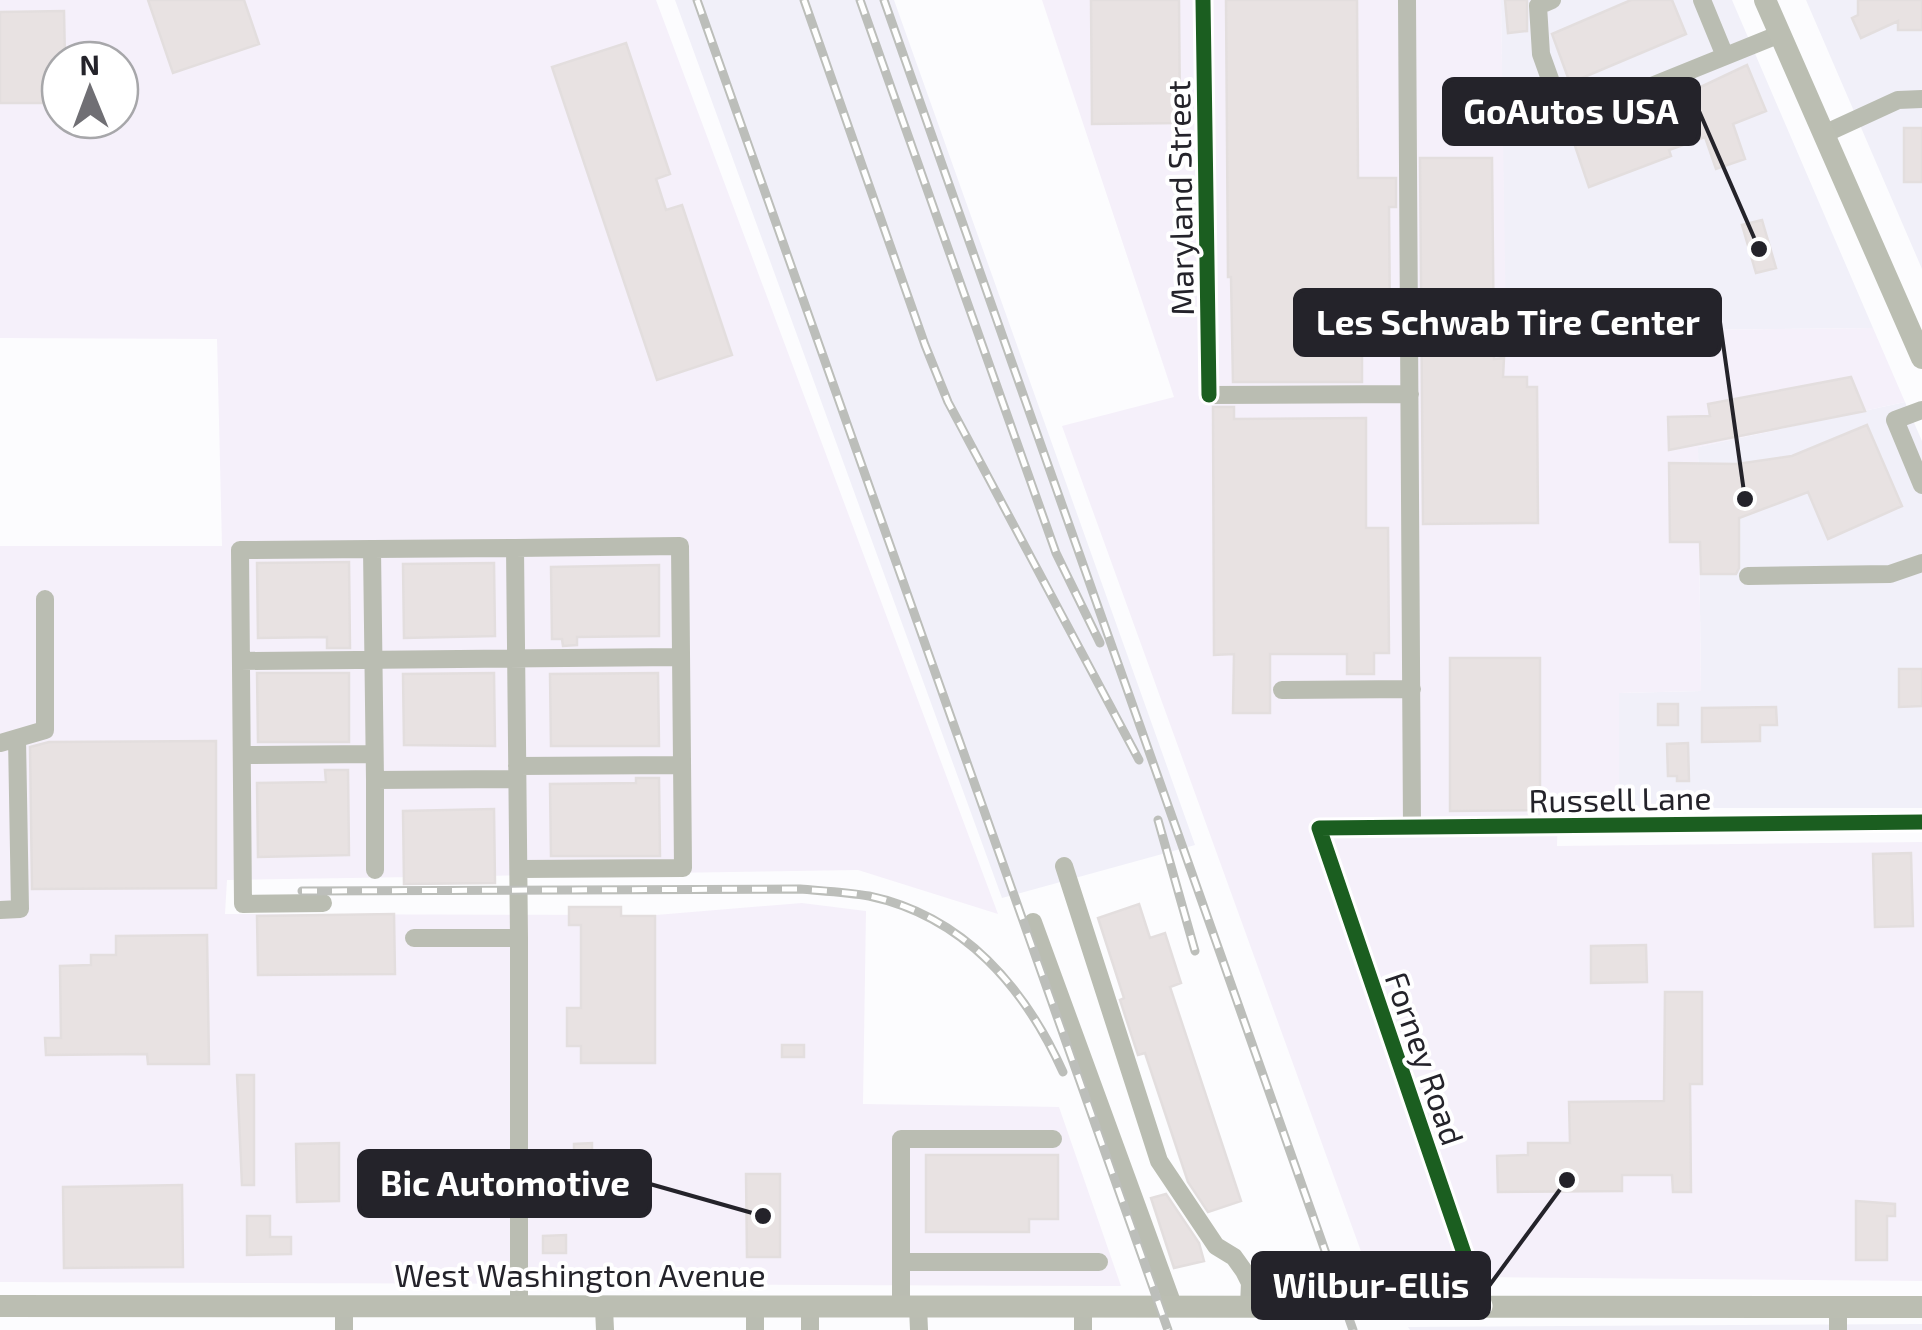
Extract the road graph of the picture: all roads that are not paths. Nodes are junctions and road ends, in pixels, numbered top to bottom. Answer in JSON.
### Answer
{"nodes":[{"id":1,"x":1203,"y":0,"type":"edge"},
{"id":2,"x":1408,"y":0,"type":"edge"},
{"id":3,"x":1552,"y":0,"type":"edge"},
{"id":4,"x":1702,"y":0,"type":"edge"},
{"id":5,"x":1765,"y":0,"type":"edge"},
{"id":6,"x":1780,"y":34,"type":"junction"},
{"id":7,"x":1725,"y":56,"type":"junction"},
{"id":8,"x":1922,"y":100,"type":"edge"},
{"id":9,"x":1824,"y":134,"type":"junction"},
{"id":10,"x":1922,"y":358,"type":"edge"},
{"id":11,"x":1410,"y":394,"type":"junction"},
{"id":12,"x":1922,"y":410,"type":"edge"},
{"id":13,"x":1922,"y":485,"type":"edge"},
{"id":14,"x":515,"y":548,"type":"junction"},
{"id":15,"x":372,"y":549,"type":"junction"},
{"id":16,"x":1922,"y":563,"type":"edge"},
{"id":17,"x":1748,"y":576,"type":"dead end"},
{"id":18,"x":45,"y":599,"type":"dead end"},
{"id":19,"x":681,"y":657,"type":"junction"},
{"id":20,"x":516,"y":658,"type":"junction"},
{"id":21,"x":373,"y":660,"type":"junction"},
{"id":22,"x":241,"y":661,"type":"junction"},
{"id":23,"x":1412,"y":689,"type":"junction"},
{"id":24,"x":1282,"y":690,"type":"dead end"},
{"id":25,"x":9,"y":740,"type":"edge"},
{"id":26,"x":374,"y":754,"type":"junction"},
{"id":27,"x":242,"y":756,"type":"junction"},
{"id":28,"x":682,"y":764,"type":"junction"},
{"id":29,"x":518,"y":773,"type":"junction"},
{"id":30,"x":374,"y":780,"type":"junction"},
{"id":31,"x":1922,"y":822,"type":"edge"},
{"id":32,"x":1319,"y":828,"type":"joint"},
{"id":33,"x":1412,"y":828,"type":"junction"},
{"id":34,"x":1064,"y":866,"type":"dead end"},
{"id":35,"x":518,"y":869,"type":"junction"},
{"id":36,"x":375,"y":870,"type":"dead end"},
{"id":37,"x":323,"y":903,"type":"dead end"},
{"id":38,"x":0,"y":910,"type":"edge"},
{"id":39,"x":1033,"y":922,"type":"dead end"},
{"id":40,"x":414,"y":938,"type":"dead end"},
{"id":41,"x":519,"y":938,"type":"junction"},
{"id":42,"x":1052,"y":1139,"type":"dead end"},
{"id":43,"x":901,"y":1262,"type":"junction"},
{"id":44,"x":1098,"y":1262,"type":"dead end"},
{"id":45,"x":1166,"y":1305,"type":"junction"},
{"id":46,"x":0,"y":1306,"type":"edge"},
{"id":47,"x":344,"y":1306,"type":"junction"},
{"id":48,"x":1083,"y":1306,"type":"junction"},
{"id":49,"x":1249,"y":1306,"type":"junction"},
{"id":50,"x":1482,"y":1306,"type":"junction"},
{"id":51,"x":519,"y":1307,"type":"junction"},
{"id":52,"x":1922,"y":1307,"type":"edge"},
{"id":53,"x":913,"y":1315,"type":"edge"},
{"id":54,"x":1838,"y":1318,"type":"edge"},
{"id":55,"x":604,"y":1319,"type":"edge"},
{"id":56,"x":755,"y":1319,"type":"edge"},
{"id":57,"x":810,"y":1319,"type":"edge"},
{"id":58,"x":344,"y":1330,"type":"edge"},
{"id":59,"x":1083,"y":1330,"type":"edge"}],
"edges":[{"from":1,"to":11,"type":"street","name":"Maryland Street"},
{"from":2,"to":11,"type":"street"},
{"from":3,"to":7,"type":"street"},
{"from":4,"to":7,"type":"street"},
{"from":5,"to":6,"type":"main road"},
{"from":6,"to":7,"type":"street"},
{"from":6,"to":9,"type":"main road"},
{"from":8,"to":9,"type":"street"},
{"from":9,"to":10,"type":"main road"},
{"from":11,"to":23,"type":"street"},
{"from":12,"to":13,"type":"street"},
{"from":14,"to":15,"type":"street"},
{"from":14,"to":19,"type":"street"},
{"from":14,"to":20,"type":"street"},
{"from":15,"to":21,"type":"street"},
{"from":15,"to":22,"type":"street"},
{"from":16,"to":17,"type":"street"},
{"from":18,"to":25,"type":"street"},
{"from":19,"to":20,"type":"street"},
{"from":19,"to":28,"type":"street"},
{"from":20,"to":21,"type":"street"},
{"from":20,"to":29,"type":"street"},
{"from":21,"to":22,"type":"street"},
{"from":21,"to":26,"type":"street"},
{"from":22,"to":27,"type":"street"},
{"from":23,"to":24,"type":"street"},
{"from":23,"to":33,"type":"street"},
{"from":25,"to":38,"type":"street"},
{"from":26,"to":27,"type":"street"},
{"from":26,"to":30,"type":"street"},
{"from":27,"to":37,"type":"street"},
{"from":28,"to":29,"type":"street"},
{"from":28,"to":35,"type":"street"},
{"from":29,"to":30,"type":"street"},
{"from":29,"to":35,"type":"street"},
{"from":30,"to":36,"type":"street"},
{"from":31,"to":33,"type":"street","name":"Russell Lane"},
{"from":32,"to":33,"type":"street","name":"Russell Lane"},
{"from":32,"to":50,"type":"street","name":"Forney Road"},
{"from":34,"to":49,"type":"street"},
{"from":35,"to":41,"type":"street"},
{"from":39,"to":45,"type":"street"},
{"from":40,"to":41,"type":"street"},
{"from":41,"to":51,"type":"street"},
{"from":42,"to":43,"type":"street"},
{"from":43,"to":44,"type":"street"},
{"from":43,"to":53,"type":"street"},
{"from":45,"to":48,"type":"main road","name":"West Washington Avenue"},
{"from":45,"to":49,"type":"main road","name":"West Washington Avenue"},
{"from":46,"to":47,"type":"main road","name":"West Washington Avenue"},
{"from":47,"to":51,"type":"main road","name":"West Washington Avenue"},
{"from":47,"to":58,"type":"street"},
{"from":48,"to":53,"type":"main road","name":"West Washington Avenue"},
{"from":48,"to":59,"type":"street"},
{"from":49,"to":50,"type":"main road","name":"West Washington Avenue"},
{"from":50,"to":54,"type":"main road","name":"West Washington Avenue"},
{"from":51,"to":55,"type":"main road","name":"West Washington Avenue"},
{"from":52,"to":54,"type":"main road","name":"West Washington Avenue"},
{"from":53,"to":57,"type":"main road","name":"West Washington Avenue"},
{"from":55,"to":56,"type":"main road","name":"West Washington Avenue"},
{"from":56,"to":57,"type":"main road","name":"West Washington Avenue"}]}
